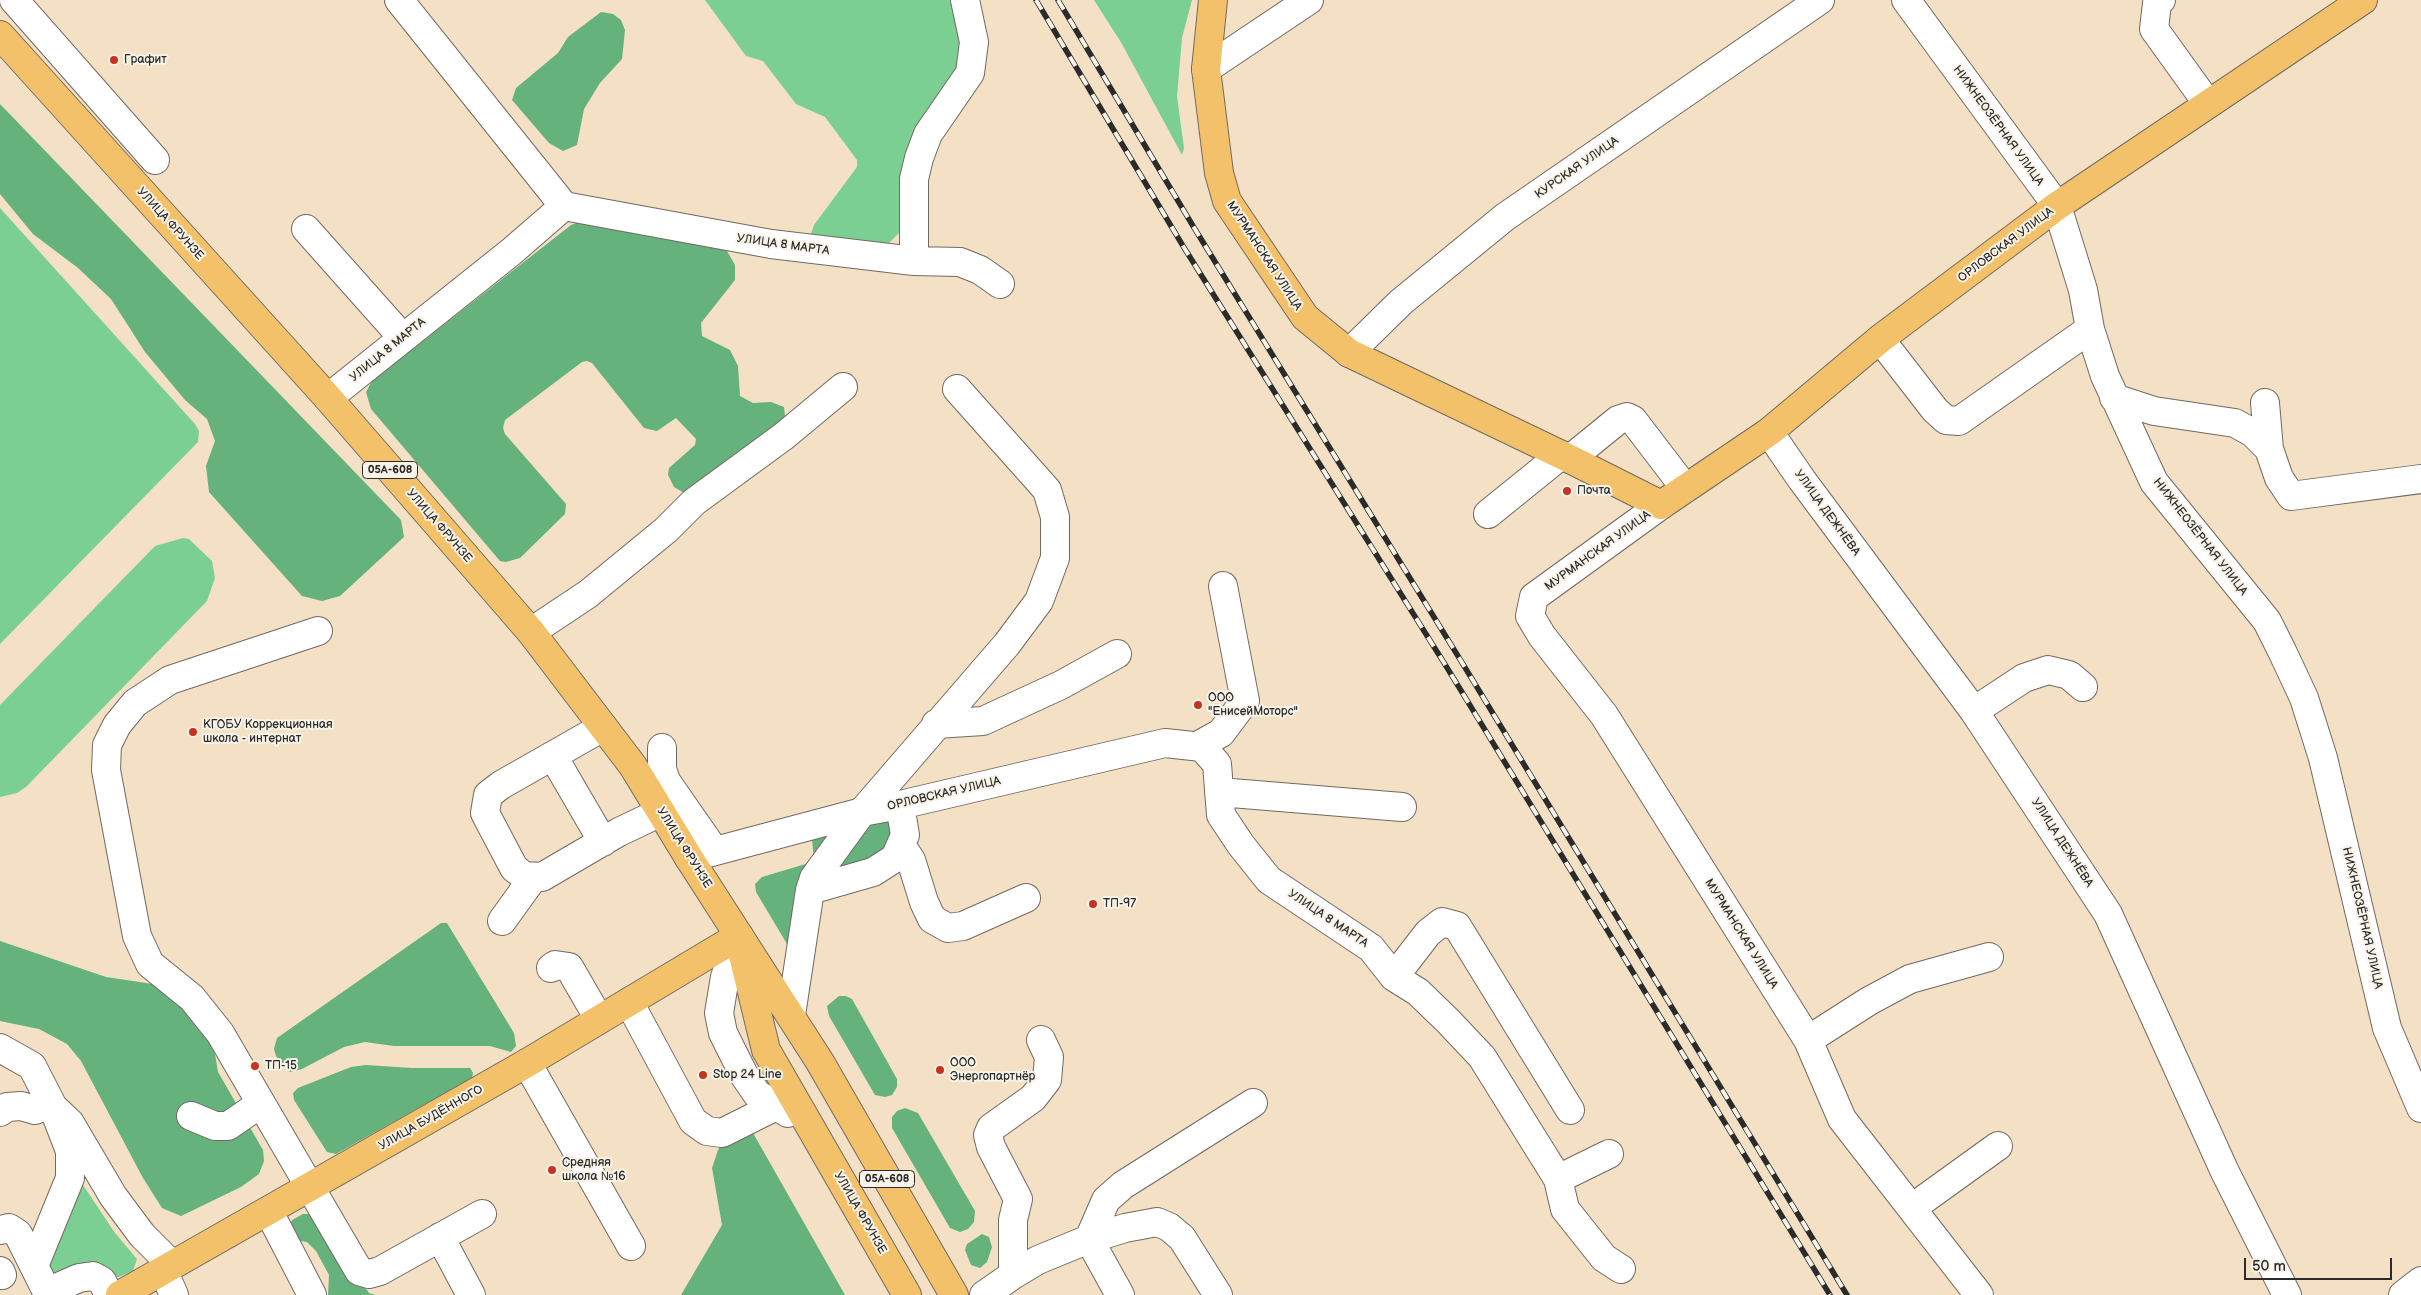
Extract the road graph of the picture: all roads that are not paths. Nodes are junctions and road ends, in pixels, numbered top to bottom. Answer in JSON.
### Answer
{"nodes":[{"id":1,"x":14,"y":0,"type":"edge"},
{"id":2,"x":398,"y":0,"type":"edge"},
{"id":3,"x":965,"y":0,"type":"edge"},
{"id":4,"x":1213,"y":0,"type":"edge"},
{"id":5,"x":1308,"y":0,"type":"edge"},
{"id":6,"x":1820,"y":0,"type":"edge"},
{"id":7,"x":1906,"y":0,"type":"edge"},
{"id":8,"x":2161,"y":0,"type":"edge"},
{"id":9,"x":2363,"y":0,"type":"edge"},
{"id":10,"x":0,"y":36,"type":"edge"},
{"id":11,"x":47,"y":37,"type":"junction"},
{"id":12,"x":26,"y":64,"type":"junction"},
{"id":13,"x":1206,"y":69,"type":"junction"},
{"id":14,"x":2208,"y":104,"type":"junction"},
{"id":15,"x":155,"y":160,"type":"dead end"},
{"id":16,"x":564,"y":206,"type":"junction"},
{"id":17,"x":2057,"y":206,"type":"junction"},
{"id":18,"x":306,"y":229,"type":"dead end"},
{"id":19,"x":914,"y":261,"type":"junction"},
{"id":20,"x":1000,"y":284,"type":"dead end"},
{"id":21,"x":2090,"y":329,"type":"junction"},
{"id":22,"x":403,"y":338,"type":"junction"},
{"id":23,"x":1880,"y":339,"type":"junction"},
{"id":24,"x":1349,"y":353,"type":"junction"},
{"id":25,"x":843,"y":386,"type":"dead end"},
{"id":26,"x":956,"y":389,"type":"dead end"},
{"id":27,"x":328,"y":398,"type":"junction"},
{"id":28,"x":2114,"y":398,"type":"junction"},
{"id":29,"x":2265,"y":402,"type":"dead end"},
{"id":30,"x":1769,"y":432,"type":"junction"},
{"id":31,"x":2269,"y":449,"type":"junction"},
{"id":32,"x":1566,"y":457,"type":"junction"},
{"id":33,"x":2421,"y":479,"type":"edge"},
{"id":34,"x":1684,"y":488,"type":"junction"},
{"id":35,"x":1661,"y":505,"type":"junction"},
{"id":36,"x":1488,"y":514,"type":"dead end"},
{"id":37,"x":1223,"y":586,"type":"dead end"},
{"id":38,"x":318,"y":631,"type":"dead end"},
{"id":39,"x":531,"y":632,"type":"junction"},
{"id":40,"x":1117,"y":654,"type":"dead end"},
{"id":41,"x":2083,"y":687,"type":"dead end"},
{"id":42,"x":1974,"y":711,"type":"junction"},
{"id":43,"x":936,"y":724,"type":"junction"},
{"id":44,"x":603,"y":727,"type":"junction"},
{"id":45,"x":1202,"y":747,"type":"junction"},
{"id":46,"x":662,"y":748,"type":"dead end"},
{"id":47,"x":553,"y":756,"type":"junction"},
{"id":48,"x":1219,"y":792,"type":"junction"},
{"id":49,"x":900,"y":805,"type":"junction"},
{"id":50,"x":1402,"y":808,"type":"dead end"},
{"id":51,"x":661,"y":812,"type":"junction"},
{"id":52,"x":862,"y":812,"type":"junction"},
{"id":53,"x":603,"y":842,"type":"junction"},
{"id":54,"x":901,"y":845,"type":"junction"},
{"id":55,"x":701,"y":854,"type":"junction"},
{"id":56,"x":533,"y":878,"type":"junction"},
{"id":57,"x":810,"y":890,"type":"junction"},
{"id":58,"x":1026,"y":898,"type":"dead end"},
{"id":59,"x":502,"y":921,"type":"dead end"},
{"id":60,"x":739,"y":936,"type":"junction"},
{"id":61,"x":1988,"y":957,"type":"dead end"},
{"id":62,"x":550,"y":968,"type":"dead end"},
{"id":63,"x":1394,"y":977,"type":"junction"},
{"id":64,"x":629,"y":1002,"type":"junction"},
{"id":65,"x":791,"y":1015,"type":"junction"},
{"id":66,"x":599,"y":1020,"type":"junction"},
{"id":67,"x":1041,"y":1040,"type":"dead end"},
{"id":68,"x":1808,"y":1040,"type":"junction"},
{"id":69,"x":0,"y":1048,"type":"edge"},
{"id":70,"x":527,"y":1063,"type":"junction"},
{"id":71,"x":1253,"y":1103,"type":"dead end"},
{"id":72,"x":260,"y":1104,"type":"junction"},
{"id":73,"x":776,"y":1106,"type":"junction"},
{"id":74,"x":53,"y":1107,"type":"junction"},
{"id":75,"x":2421,"y":1108,"type":"edge"},
{"id":76,"x":1570,"y":1110,"type":"dead end"},
{"id":77,"x":0,"y":1112,"type":"edge"},
{"id":78,"x":191,"y":1116,"type":"dead end"},
{"id":79,"x":807,"y":1120,"type":"junction"},
{"id":80,"x":1998,"y":1146,"type":"dead end"},
{"id":81,"x":1610,"y":1154,"type":"dead end"},
{"id":82,"x":1558,"y":1178,"type":"junction"},
{"id":83,"x":310,"y":1186,"type":"junction"},
{"id":84,"x":1912,"y":1208,"type":"junction"},
{"id":85,"x":269,"y":1212,"type":"junction"},
{"id":86,"x":482,"y":1214,"type":"dead end"},
{"id":87,"x":0,"y":1230,"type":"edge"},
{"id":88,"x":440,"y":1237,"type":"junction"},
{"id":89,"x":1089,"y":1239,"type":"junction"},
{"id":90,"x":631,"y":1246,"type":"dead end"},
{"id":91,"x":34,"y":1266,"type":"junction"},
{"id":92,"x":167,"y":1268,"type":"junction"},
{"id":93,"x":1621,"y":1269,"type":"dead end"},
{"id":94,"x":1013,"y":1275,"type":"junction"},
{"id":95,"x":2421,"y":1281,"type":"edge"},
{"id":96,"x":44,"y":1293,"type":"edge"},
{"id":97,"x":109,"y":1295,"type":"edge"},
{"id":98,"x":120,"y":1295,"type":"edge"},
{"id":99,"x":174,"y":1295,"type":"edge"},
{"id":100,"x":312,"y":1295,"type":"edge"},
{"id":101,"x":471,"y":1295,"type":"edge"},
{"id":102,"x":908,"y":1295,"type":"edge"},
{"id":103,"x":954,"y":1295,"type":"edge"},
{"id":104,"x":984,"y":1295,"type":"edge"},
{"id":105,"x":1120,"y":1295,"type":"edge"},
{"id":106,"x":1218,"y":1295,"type":"edge"},
{"id":107,"x":1979,"y":1295,"type":"edge"},
{"id":108,"x":2287,"y":1295,"type":"edge"},
{"id":109,"x":2403,"y":1295,"type":"edge"}],
"edges":[{"from":1,"to":11,"type":"street"},
{"from":2,"to":16,"type":"street"},
{"from":3,"to":19,"type":"street"},
{"from":4,"to":13,"type":"main road","name":"МУРМАНСКАЯ УЛИЦА"},
{"from":5,"to":13,"type":"street"},
{"from":6,"to":24,"type":"street","name":"КУРСКАЯ УЛИЦА"},
{"from":7,"to":17,"type":"street","name":"НИЖНЕОЗЁРНАЯ УЛИЦА"},
{"from":8,"to":14,"type":"street"},
{"from":9,"to":14,"type":"main road","name":"ОРЛОВСКАЯ УЛИЦА"},
{"from":10,"to":12,"type":"main road","name":"УЛИЦА ФРУНЗЕ","number":"05А-608"},
{"from":11,"to":12,"type":"street"},
{"from":11,"to":15,"type":"street"},
{"from":12,"to":27,"type":"main road","name":"УЛИЦА ФРУНЗЕ","number":"05А-608"},
{"from":13,"to":24,"type":"main road","name":"МУРМАНСКАЯ УЛИЦА"},
{"from":14,"to":17,"type":"main road","name":"ОРЛОВСКАЯ УЛИЦА"},
{"from":16,"to":19,"type":"street","name":"УЛИЦА 8 МАРТА"},
{"from":16,"to":22,"type":"street","name":"УЛИЦА 8 МАРТА"},
{"from":17,"to":21,"type":"street","name":"НИЖНЕОЗЁРНАЯ УЛИЦА"},
{"from":17,"to":23,"type":"main road","name":"ОРЛОВСКАЯ УЛИЦА"},
{"from":18,"to":22,"type":"street"},
{"from":19,"to":20,"type":"street","name":"УЛИЦА 8 МАРТА"},
{"from":21,"to":23,"type":"street"},
{"from":21,"to":28,"type":"street","name":"НИЖНЕОЗЁРНАЯ УЛИЦА"},
{"from":22,"to":27,"type":"street","name":"УЛИЦА 8 МАРТА"},
{"from":23,"to":30,"type":"main road","name":"ОРЛОВСКАЯ УЛИЦА"},
{"from":24,"to":32,"type":"main road","name":"МУРМАНСКАЯ УЛИЦА"},
{"from":25,"to":39,"type":"street"},
{"from":26,"to":43,"type":"street"},
{"from":27,"to":39,"type":"main road","name":"УЛИЦА ФРУНЗЕ","number":"05А-608"},
{"from":28,"to":31,"type":"street"},
{"from":28,"to":75,"type":"street","name":"НИЖНЕОЗЁРНАЯ УЛИЦА"},
{"from":29,"to":31,"type":"street"},
{"from":30,"to":34,"type":"main road","name":"ОРЛОВСКАЯ УЛИЦА"},
{"from":30,"to":42,"type":"street","name":"УЛИЦА ДЕЖНЁВА"},
{"from":31,"to":33,"type":"street"},
{"from":32,"to":34,"type":"street"},
{"from":32,"to":35,"type":"main road","name":"МУРМАНСКАЯ УЛИЦА"},
{"from":32,"to":36,"type":"street"},
{"from":34,"to":35,"type":"main road","name":"ОРЛОВСКАЯ УЛИЦА"},
{"from":35,"to":68,"type":"street","name":"МУРМАНСКАЯ УЛИЦА"},
{"from":37,"to":45,"type":"street"},
{"from":38,"to":72,"type":"street"},
{"from":39,"to":44,"type":"main road","name":"УЛИЦА ФРУНЗЕ","number":"05А-608"},
{"from":40,"to":43,"type":"street"},
{"from":41,"to":42,"type":"street"},
{"from":42,"to":108,"type":"street","name":"УЛИЦА ДЕЖНЁВА"},
{"from":43,"to":52,"type":"street"},
{"from":44,"to":47,"type":"street"},
{"from":44,"to":51,"type":"main road","name":"УЛИЦА ФРУНЗЕ","number":"05А-608"},
{"from":45,"to":48,"type":"street","name":"УЛИЦА 8 МАРТА"},
{"from":45,"to":49,"type":"street","name":"ОРЛОВСКАЯ УЛИЦА"},
{"from":46,"to":55,"type":"street"},
{"from":47,"to":53,"type":"street"},
{"from":47,"to":56,"type":"street"},
{"from":48,"to":50,"type":"street"},
{"from":48,"to":63,"type":"street","name":"УЛИЦА 8 МАРТА"},
{"from":49,"to":52,"type":"street","name":"ОРЛОВСКАЯ УЛИЦА"},
{"from":49,"to":54,"type":"street"},
{"from":51,"to":53,"type":"street"},
{"from":51,"to":55,"type":"main road","name":"УЛИЦА ФРУНЗЕ","number":"05А-608"},
{"from":52,"to":55,"type":"street","name":"ОРЛОВСКАЯ УЛИЦА"},
{"from":52,"to":57,"type":"street"},
{"from":53,"to":56,"type":"street"},
{"from":54,"to":57,"type":"street"},
{"from":54,"to":58,"type":"street"},
{"from":55,"to":60,"type":"main road","name":"УЛИЦА ФРУНЗЕ","number":"05А-608"},
{"from":56,"to":59,"type":"street"},
{"from":57,"to":65,"type":"street"},
{"from":60,"to":64,"type":"main road","name":"УЛИЦА БУДЁННОГО"},
{"from":60,"to":65,"type":"main road","name":"УЛИЦА ФРУНЗЕ","number":"05А-608"},
{"from":60,"to":73,"type":"street"},
{"from":60,"to":79,"type":"main road","name":"УЛИЦА ФРУНЗЕ","number":"05А-608"},
{"from":61,"to":68,"type":"street"},
{"from":62,"to":66,"type":"street"},
{"from":63,"to":76,"type":"street"},
{"from":63,"to":82,"type":"street","name":"УЛИЦА 8 МАРТА"},
{"from":64,"to":66,"type":"main road","name":"УЛИЦА БУДЁННОГО"},
{"from":64,"to":73,"type":"street"},
{"from":65,"to":103,"type":"main road","name":"УЛИЦА ФРУНЗЕ","number":"05А-608"},
{"from":66,"to":70,"type":"main road","name":"УЛИЦА БУДЁННОГО"},
{"from":67,"to":94,"type":"street"},
{"from":68,"to":84,"type":"street","name":"МУРМАНСКАЯ УЛИЦА"},
{"from":69,"to":74,"type":"street"},
{"from":70,"to":83,"type":"main road","name":"УЛИЦА БУДЁННОГО"},
{"from":70,"to":90,"type":"street"},
{"from":71,"to":89,"type":"street"},
{"from":72,"to":78,"type":"street"},
{"from":72,"to":83,"type":"street"},
{"from":73,"to":79,"type":"street"},
{"from":74,"to":77,"type":"street"},
{"from":74,"to":91,"type":"street"},
{"from":74,"to":92,"type":"street"},
{"from":79,"to":102,"type":"main road","name":"УЛИЦА ФРУНЗЕ","number":"05А-608"},
{"from":80,"to":84,"type":"street"},
{"from":81,"to":82,"type":"street"},
{"from":82,"to":93,"type":"street","name":"УЛИЦА 8 МАРТА"},
{"from":83,"to":85,"type":"main road","name":"УЛИЦА БУДЁННОГО"},
{"from":83,"to":88,"type":"street"},
{"from":84,"to":107,"type":"street","name":"МУРМАНСКАЯ УЛИЦА"},
{"from":85,"to":92,"type":"main road","name":"УЛИЦА БУДЁННОГО"},
{"from":85,"to":100,"type":"street"},
{"from":86,"to":88,"type":"street"},
{"from":87,"to":91,"type":"street"},
{"from":88,"to":101,"type":"street"},
{"from":89,"to":94,"type":"street"},
{"from":89,"to":105,"type":"street"},
{"from":89,"to":106,"type":"street"},
{"from":91,"to":96,"type":"street"},
{"from":92,"to":98,"type":"main road","name":"УЛИЦА БУДЁННОГО"},
{"from":92,"to":99,"type":"street"},
{"from":94,"to":104,"type":"street"},
{"from":95,"to":109,"type":"street"},
{"from":96,"to":97,"type":"street"}]}
